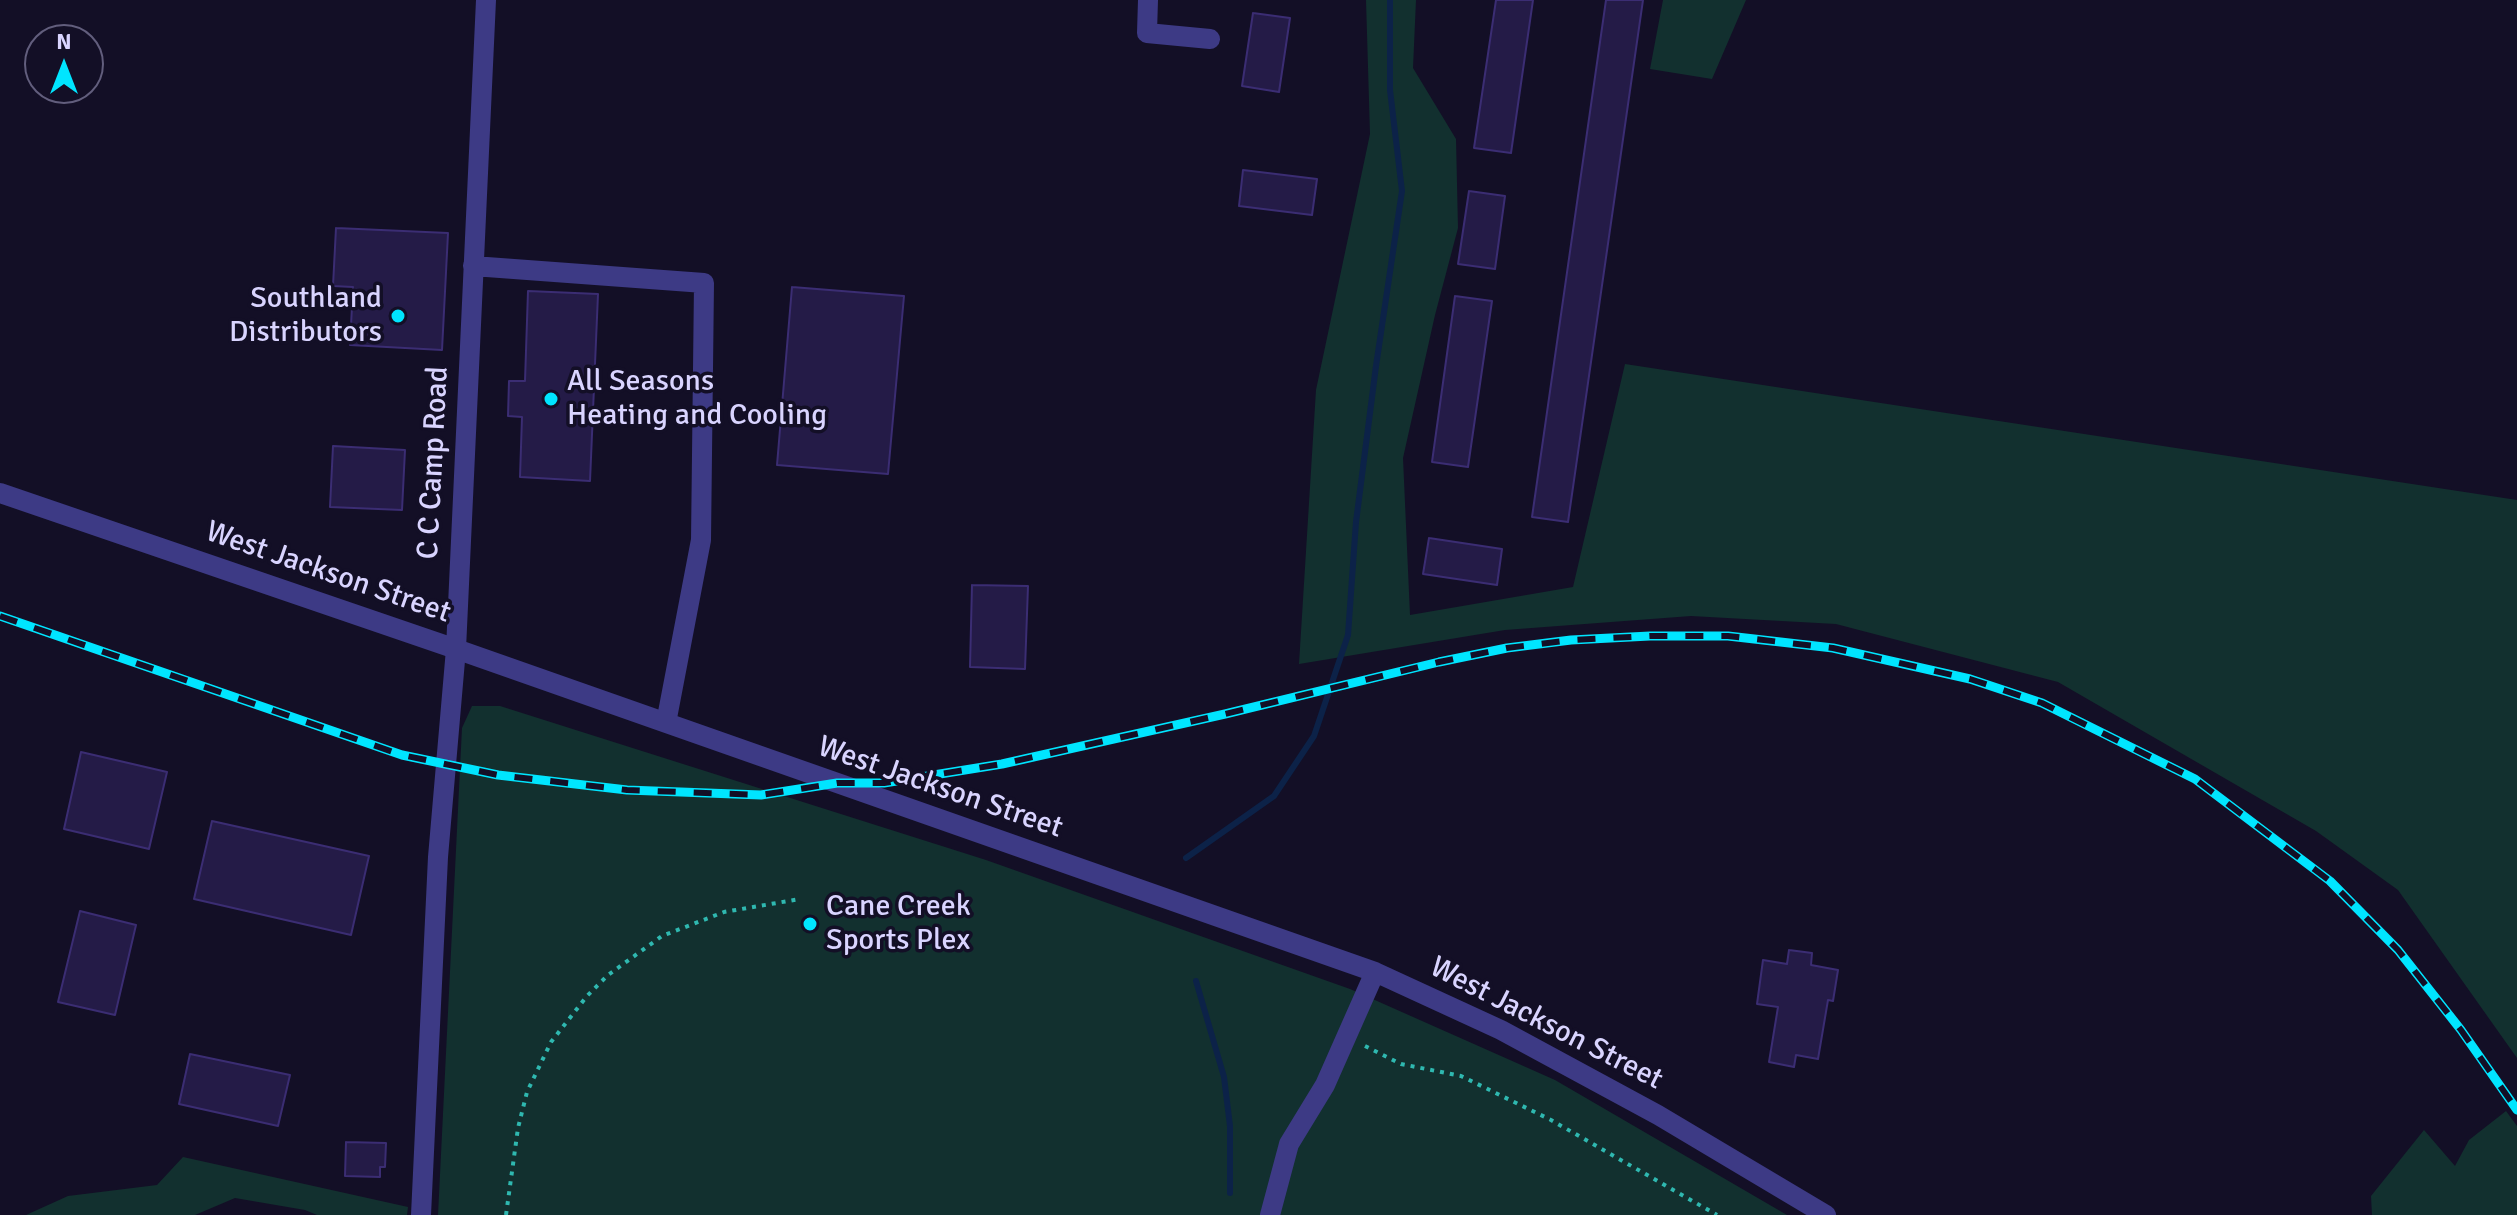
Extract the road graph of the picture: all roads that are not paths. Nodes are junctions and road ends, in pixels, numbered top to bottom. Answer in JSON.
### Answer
{"nodes":[{"id":1,"x":486,"y":0,"type":"edge"},
{"id":2,"x":1148,"y":0,"type":"edge"},
{"id":3,"x":1210,"y":39,"type":"dead end"},
{"id":4,"x":473,"y":266,"type":"junction"},
{"id":5,"x":0,"y":493,"type":"edge"},
{"id":6,"x":456,"y":649,"type":"junction"},
{"id":7,"x":666,"y":723,"type":"junction"},
{"id":8,"x":1375,"y":972,"type":"junction"},
{"id":9,"x":421,"y":1215,"type":"edge"},
{"id":10,"x":1270,"y":1215,"type":"edge"},
{"id":11,"x":1826,"y":1215,"type":"edge"}],
"edges":[{"from":1,"to":4,"type":"street","name":"C C Camp Road"},
{"from":2,"to":3,"type":"street"},
{"from":4,"to":6,"type":"street","name":"C C Camp Road"},
{"from":4,"to":7,"type":"street"},
{"from":5,"to":6,"type":"street","name":"West Jackson Street"},
{"from":6,"to":7,"type":"street","name":"West Jackson Street"},
{"from":6,"to":9,"type":"street","name":"C C Camp Road"},
{"from":7,"to":8,"type":"street","name":"West Jackson Street"},
{"from":8,"to":10,"type":"street"},
{"from":8,"to":11,"type":"street","name":"West Jackson Street"}]}
